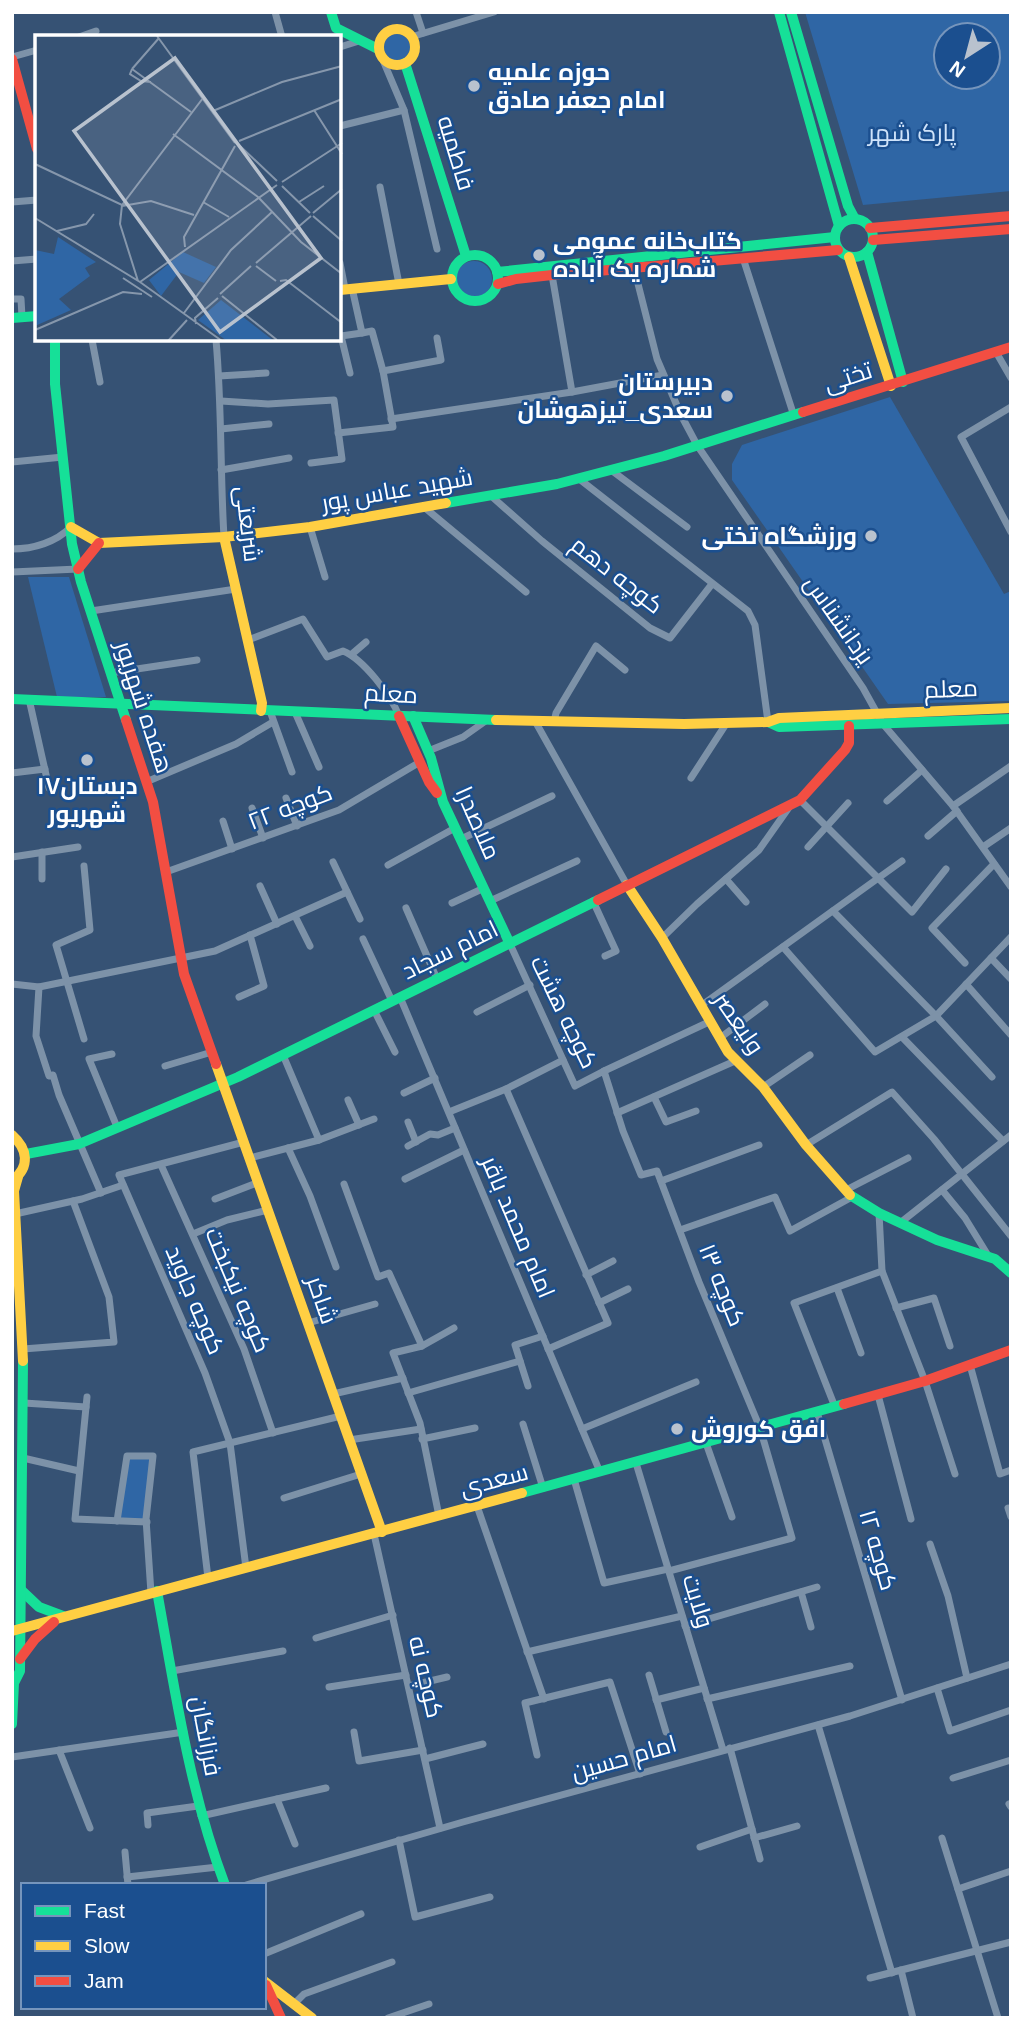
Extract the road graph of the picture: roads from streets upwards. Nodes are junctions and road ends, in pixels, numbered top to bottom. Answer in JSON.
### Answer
{"nodes":[{"id":1,"x":275,"y":12,"type":"edge"},
{"id":2,"x":331,"y":12,"type":"edge"},
{"id":3,"x":416,"y":12,"type":"edge"},
{"id":4,"x":779,"y":12,"type":"edge"},
{"id":5,"x":791,"y":12,"type":"edge"},
{"id":6,"x":491,"y":13,"type":"edge"},
{"id":7,"x":96,"y":31,"type":"dead end"},
{"id":8,"x":423,"y":33,"type":"junction"},
{"id":9,"x":85,"y":35,"type":"edge"},
{"id":10,"x":281,"y":35,"type":"edge"},
{"id":11,"x":411,"y":37,"type":"junction"},
{"id":12,"x":359,"y":41,"type":"junction"},
{"id":13,"x":341,"y":47,"type":"edge"},
{"id":14,"x":35,"y":51,"type":"edge"},
{"id":15,"x":380,"y":53,"type":"junction"},
{"id":16,"x":12,"y":58,"type":"edge"},
{"id":17,"x":405,"y":63,"type":"junction"},
{"id":18,"x":404,"y":110,"type":"junction"},
{"id":19,"x":33,"y":119,"type":"edge"},
{"id":20,"x":341,"y":126,"type":"edge"},
{"id":21,"x":380,"y":187,"type":"dead end"},
{"id":22,"x":35,"y":200,"type":"edge"},
{"id":23,"x":12,"y":202,"type":"edge"},
{"id":24,"x":1006,"y":217,"type":"edge"},
{"id":25,"x":855,"y":219,"type":"junction"},
{"id":26,"x":918,"y":224,"type":"junction"},
{"id":27,"x":839,"y":226,"type":"junction"},
{"id":28,"x":870,"y":228,"type":"junction"},
{"id":29,"x":1007,"y":230,"type":"edge"},
{"id":30,"x":835,"y":237,"type":"junction"},
{"id":31,"x":919,"y":237,"type":"junction"},
{"id":32,"x":873,"y":240,"type":"junction"},
{"id":33,"x":437,"y":249,"type":"dead end"},
{"id":34,"x":838,"y":250,"type":"junction"},
{"id":35,"x":867,"y":252,"type":"junction"},
{"id":36,"x":466,"y":256,"type":"junction"},
{"id":37,"x":849,"y":257,"type":"junction"},
{"id":38,"x":743,"y":258,"type":"junction"},
{"id":39,"x":35,"y":259,"type":"edge"},
{"id":40,"x":12,"y":261,"type":"edge"},
{"id":41,"x":341,"y":267,"type":"edge"},
{"id":42,"x":634,"y":268,"type":"junction"},
{"id":43,"x":497,"y":272,"type":"junction"},
{"id":44,"x":552,"y":275,"type":"junction"},
{"id":45,"x":451,"y":279,"type":"junction"},
{"id":46,"x":399,"y":284,"type":"junction"},
{"id":47,"x":498,"y":284,"type":"junction"},
{"id":48,"x":346,"y":289,"type":"edge"},
{"id":49,"x":12,"y":299,"type":"edge"},
{"id":50,"x":881,"y":306,"type":"junction"},
{"id":51,"x":867,"y":309,"type":"junction"},
{"id":52,"x":35,"y":316,"type":"edge"},
{"id":53,"x":17,"y":318,"type":"edge"},
{"id":54,"x":362,"y":333,"type":"junction"},
{"id":55,"x":437,"y":338,"type":"dead end"},
{"id":56,"x":55,"y":341,"type":"edge"},
{"id":57,"x":92,"y":341,"type":"edge"},
{"id":58,"x":216,"y":341,"type":"edge"},
{"id":59,"x":1011,"y":347,"type":"edge"},
{"id":60,"x":996,"y":352,"type":"junction"},
{"id":61,"x":383,"y":371,"type":"junction"},
{"id":62,"x":266,"y":373,"type":"dead end"},
{"id":63,"x":350,"y":373,"type":"dead end"},
{"id":64,"x":663,"y":375,"type":"junction"},
{"id":65,"x":219,"y":376,"type":"junction"},
{"id":66,"x":1011,"y":378,"type":"edge"},
{"id":67,"x":100,"y":382,"type":"dead end"},
{"id":68,"x":903,"y":382,"type":"junction"},
{"id":69,"x":891,"y":386,"type":"junction"},
{"id":70,"x":572,"y":393,"type":"junction"},
{"id":71,"x":221,"y":401,"type":"junction"},
{"id":72,"x":1011,"y":407,"type":"edge"},
{"id":73,"x":794,"y":416,"type":"junction"},
{"id":74,"x":392,"y":423,"type":"junction"},
{"id":75,"x":270,"y":424,"type":"dead end"},
{"id":76,"x":221,"y":429,"type":"junction"},
{"id":77,"x":338,"y":433,"type":"junction"},
{"id":78,"x":697,"y":445,"type":"junction"},
{"id":79,"x":63,"y":457,"type":"junction"},
{"id":80,"x":289,"y":458,"type":"dead end"},
{"id":81,"x":12,"y":462,"type":"edge"},
{"id":82,"x":311,"y":463,"type":"dead end"},
{"id":83,"x":220,"y":470,"type":"junction"},
{"id":84,"x":611,"y":470,"type":"junction"},
{"id":85,"x":578,"y":478,"type":"junction"},
{"id":86,"x":490,"y":495,"type":"junction"},
{"id":87,"x":424,"y":507,"type":"junction"},
{"id":88,"x":1007,"y":517,"type":"edge"},
{"id":89,"x":71,"y":527,"type":"junction"},
{"id":90,"x":310,"y":527,"type":"junction"},
{"id":91,"x":687,"y":527,"type":"dead end"},
{"id":92,"x":1011,"y":532,"type":"edge"},
{"id":93,"x":224,"y":537,"type":"junction"},
{"id":94,"x":99,"y":543,"type":"junction"},
{"id":95,"x":12,"y":549,"type":"edge"},
{"id":96,"x":78,"y":569,"type":"junction"},
{"id":97,"x":12,"y":572,"type":"edge"},
{"id":98,"x":325,"y":578,"type":"dead end"},
{"id":99,"x":712,"y":584,"type":"junction"},
{"id":100,"x":236,"y":589,"type":"junction"},
{"id":101,"x":526,"y":592,"type":"dead end"},
{"id":102,"x":91,"y":611,"type":"junction"},
{"id":103,"x":248,"y":640,"type":"junction"},
{"id":104,"x":366,"y":642,"type":"dead end"},
{"id":105,"x":352,"y":654,"type":"junction"},
{"id":106,"x":197,"y":660,"type":"dead end"},
{"id":107,"x":625,"y":670,"type":"dead end"},
{"id":108,"x":110,"y":673,"type":"junction"},
{"id":109,"x":12,"y":699,"type":"edge"},
{"id":110,"x":29,"y":699,"type":"junction"},
{"id":111,"x":120,"y":703,"type":"junction"},
{"id":112,"x":1011,"y":708,"type":"edge"},
{"id":113,"x":266,"y":711,"type":"junction"},
{"id":114,"x":295,"y":712,"type":"junction"},
{"id":115,"x":878,"y":712,"type":"junction"},
{"id":116,"x":398,"y":716,"type":"junction"},
{"id":117,"x":413,"y":716,"type":"junction"},
{"id":118,"x":1011,"y":719,"type":"edge"},
{"id":119,"x":487,"y":720,"type":"junction"},
{"id":120,"x":535,"y":721,"type":"junction"},
{"id":121,"x":274,"y":722,"type":"junction"},
{"id":122,"x":554,"y":722,"type":"junction"},
{"id":123,"x":768,"y":722,"type":"junction"},
{"id":124,"x":726,"y":724,"type":"junction"},
{"id":125,"x":883,"y":724,"type":"junction"},
{"id":126,"x":849,"y":726,"type":"junction"},
{"id":127,"x":428,"y":751,"type":"junction"},
{"id":128,"x":420,"y":762,"type":"junction"},
{"id":129,"x":1011,"y":766,"type":"edge"},
{"id":130,"x":319,"y":767,"type":"dead end"},
{"id":131,"x":45,"y":769,"type":"junction"},
{"id":132,"x":922,"y":770,"type":"junction"},
{"id":133,"x":292,"y":772,"type":"dead end"},
{"id":134,"x":12,"y":773,"type":"edge"},
{"id":135,"x":691,"y":778,"type":"dead end"},
{"id":136,"x":146,"y":782,"type":"junction"},
{"id":137,"x":48,"y":788,"type":"dead end"},
{"id":138,"x":552,"y":796,"type":"dead end"},
{"id":139,"x":286,"y":798,"type":"dead end"},
{"id":140,"x":887,"y":801,"type":"dead end"},
{"id":141,"x":443,"y":802,"type":"junction"},
{"id":142,"x":796,"y":802,"type":"junction"},
{"id":143,"x":848,"y":803,"type":"dead end"},
{"id":144,"x":252,"y":808,"type":"dead end"},
{"id":145,"x":955,"y":808,"type":"junction"},
{"id":146,"x":223,"y":821,"type":"dead end"},
{"id":147,"x":827,"y":825,"type":"junction"},
{"id":148,"x":297,"y":826,"type":"junction"},
{"id":149,"x":456,"y":828,"type":"junction"},
{"id":150,"x":1011,"y":828,"type":"edge"},
{"id":151,"x":928,"y":836,"type":"dead end"},
{"id":152,"x":263,"y":838,"type":"junction"},
{"id":153,"x":461,"y":839,"type":"junction"},
{"id":154,"x":78,"y":847,"type":"dead end"},
{"id":155,"x":808,"y":847,"type":"dead end"},
{"id":156,"x":983,"y":847,"type":"junction"},
{"id":157,"x":232,"y":849,"type":"junction"},
{"id":158,"x":42,"y":852,"type":"junction"},
{"id":159,"x":12,"y":857,"type":"edge"},
{"id":160,"x":902,"y":861,"type":"dead end"},
{"id":161,"x":333,"y":862,"type":"dead end"},
{"id":162,"x":577,"y":862,"type":"dead end"},
{"id":163,"x":995,"y":864,"type":"junction"},
{"id":164,"x":388,"y":865,"type":"dead end"},
{"id":165,"x":84,"y":866,"type":"dead end"},
{"id":166,"x":946,"y":869,"type":"dead end"},
{"id":167,"x":166,"y":872,"type":"junction"},
{"id":168,"x":879,"y":877,"type":"junction"},
{"id":169,"x":43,"y":879,"type":"dead end"},
{"id":170,"x":726,"y":879,"type":"junction"},
{"id":171,"x":627,"y":885,"type":"junction"},
{"id":172,"x":260,"y":886,"type":"dead end"},
{"id":173,"x":1011,"y":887,"type":"edge"},
{"id":174,"x":484,"y":888,"type":"junction"},
{"id":175,"x":346,"y":892,"type":"junction"},
{"id":176,"x":490,"y":901,"type":"junction"},
{"id":177,"x":593,"y":901,"type":"junction"},
{"id":178,"x":746,"y":902,"type":"dead end"},
{"id":179,"x":452,"y":903,"type":"dead end"},
{"id":180,"x":406,"y":908,"type":"dead end"},
{"id":181,"x":833,"y":911,"type":"junction"},
{"id":182,"x":295,"y":916,"type":"junction"},
{"id":183,"x":359,"y":919,"type":"dead end"},
{"id":184,"x":277,"y":924,"type":"junction"},
{"id":185,"x":250,"y":936,"type":"junction"},
{"id":186,"x":1011,"y":937,"type":"edge"},
{"id":187,"x":662,"y":938,"type":"junction"},
{"id":188,"x":363,"y":939,"type":"dead end"},
{"id":189,"x":510,"y":944,"type":"junction"},
{"id":190,"x":310,"y":946,"type":"dead end"},
{"id":191,"x":783,"y":947,"type":"junction"},
{"id":192,"x":605,"y":956,"type":"dead end"},
{"id":193,"x":181,"y":958,"type":"junction"},
{"id":194,"x":991,"y":958,"type":"junction"},
{"id":195,"x":965,"y":963,"type":"dead end"},
{"id":196,"x":437,"y":979,"type":"junction"},
{"id":197,"x":1011,"y":979,"type":"edge"},
{"id":198,"x":66,"y":982,"type":"junction"},
{"id":199,"x":12,"y":984,"type":"edge"},
{"id":200,"x":966,"y":984,"type":"junction"},
{"id":201,"x":530,"y":985,"type":"junction"},
{"id":202,"x":39,"y":987,"type":"junction"},
{"id":203,"x":239,"y":998,"type":"dead end"},
{"id":204,"x":396,"y":999,"type":"junction"},
{"id":205,"x":765,"y":1004,"type":"dead end"},
{"id":206,"x":702,"y":1005,"type":"junction"},
{"id":207,"x":374,"y":1010,"type":"junction"},
{"id":208,"x":477,"y":1012,"type":"dead end"},
{"id":209,"x":936,"y":1016,"type":"junction"},
{"id":210,"x":710,"y":1021,"type":"junction"},
{"id":211,"x":1011,"y":1035,"type":"edge"},
{"id":212,"x":902,"y":1037,"type":"junction"},
{"id":213,"x":720,"y":1038,"type":"junction"},
{"id":214,"x":84,"y":1039,"type":"dead end"},
{"id":215,"x":212,"y":1052,"type":"junction"},
{"id":216,"x":395,"y":1052,"type":"dead end"},
{"id":217,"x":112,"y":1054,"type":"dead end"},
{"id":218,"x":283,"y":1055,"type":"junction"},
{"id":219,"x":810,"y":1055,"type":"dead end"},
{"id":220,"x":563,"y":1060,"type":"junction"},
{"id":221,"x":735,"y":1061,"type":"junction"},
{"id":222,"x":165,"y":1066,"type":"dead end"},
{"id":223,"x":604,"y":1072,"type":"junction"},
{"id":224,"x":992,"y":1077,"type":"dead end"},
{"id":225,"x":435,"y":1078,"type":"junction"},
{"id":226,"x":223,"y":1083,"type":"junction"},
{"id":227,"x":763,"y":1087,"type":"junction"},
{"id":228,"x":506,"y":1089,"type":"junction"},
{"id":229,"x":404,"y":1093,"type":"dead end"},
{"id":230,"x":654,"y":1097,"type":"junction"},
{"id":231,"x":348,"y":1100,"type":"dead end"},
{"id":232,"x":696,"y":1111,"type":"dead end"},
{"id":233,"x":449,"y":1112,"type":"junction"},
{"id":234,"x":617,"y":1114,"type":"junction"},
{"id":235,"x":374,"y":1119,"type":"dead end"},
{"id":236,"x":408,"y":1122,"type":"dead end"},
{"id":237,"x":359,"y":1125,"type":"junction"},
{"id":238,"x":117,"y":1127,"type":"junction"},
{"id":239,"x":455,"y":1128,"type":"junction"},
{"id":240,"x":12,"y":1135,"type":"edge"},
{"id":241,"x":1011,"y":1135,"type":"edge"},
{"id":242,"x":319,"y":1140,"type":"junction"},
{"id":243,"x":1003,"y":1141,"type":"junction"},
{"id":244,"x":244,"y":1142,"type":"junction"},
{"id":245,"x":416,"y":1142,"type":"junction"},
{"id":246,"x":79,"y":1143,"type":"junction"},
{"id":247,"x":759,"y":1145,"type":"dead end"},
{"id":248,"x":806,"y":1145,"type":"junction"},
{"id":249,"x":408,"y":1146,"type":"dead end"},
{"id":250,"x":288,"y":1149,"type":"junction"},
{"id":251,"x":464,"y":1150,"type":"junction"},
{"id":252,"x":26,"y":1154,"type":"junction"},
{"id":253,"x":250,"y":1158,"type":"junction"},
{"id":254,"x":908,"y":1158,"type":"dead end"},
{"id":255,"x":161,"y":1165,"type":"junction"},
{"id":256,"x":962,"y":1174,"type":"junction"},
{"id":257,"x":15,"y":1179,"type":"edge"},
{"id":258,"x":405,"y":1179,"type":"dead end"},
{"id":259,"x":661,"y":1181,"type":"junction"},
{"id":260,"x":259,"y":1182,"type":"junction"},
{"id":261,"x":344,"y":1184,"type":"dead end"},
{"id":262,"x":123,"y":1185,"type":"junction"},
{"id":263,"x":942,"y":1190,"type":"junction"},
{"id":264,"x":102,"y":1193,"type":"junction"},
{"id":265,"x":849,"y":1193,"type":"junction"},
{"id":266,"x":215,"y":1199,"type":"dead end"},
{"id":267,"x":73,"y":1201,"type":"junction"},
{"id":268,"x":268,"y":1210,"type":"junction"},
{"id":269,"x":878,"y":1213,"type":"junction"},
{"id":270,"x":15,"y":1214,"type":"junction"},
{"id":271,"x":900,"y":1223,"type":"junction"},
{"id":272,"x":680,"y":1230,"type":"junction"},
{"id":273,"x":193,"y":1234,"type":"junction"},
{"id":274,"x":1011,"y":1236,"type":"edge"},
{"id":275,"x":992,"y":1259,"type":"junction"},
{"id":276,"x":613,"y":1261,"type":"dead end"},
{"id":277,"x":1011,"y":1264,"type":"edge"},
{"id":278,"x":336,"y":1267,"type":"dead end"},
{"id":279,"x":882,"y":1271,"type":"junction"},
{"id":280,"x":1011,"y":1273,"type":"edge"},
{"id":281,"x":586,"y":1275,"type":"junction"},
{"id":282,"x":837,"y":1288,"type":"junction"},
{"id":283,"x":628,"y":1289,"type":"dead end"},
{"id":284,"x":599,"y":1303,"type":"junction"},
{"id":285,"x":375,"y":1304,"type":"dead end"},
{"id":286,"x":896,"y":1308,"type":"junction"},
{"id":287,"x":308,"y":1323,"type":"junction"},
{"id":288,"x":454,"y":1328,"type":"dead end"},
{"id":289,"x":543,"y":1336,"type":"junction"},
{"id":290,"x":1011,"y":1342,"type":"edge"},
{"id":291,"x":422,"y":1346,"type":"junction"},
{"id":292,"x":950,"y":1346,"type":"dead end"},
{"id":293,"x":23,"y":1349,"type":"junction"},
{"id":294,"x":548,"y":1349,"type":"junction"},
{"id":295,"x":1011,"y":1350,"type":"edge"},
{"id":296,"x":862,"y":1353,"type":"dead end"},
{"id":297,"x":984,"y":1360,"type":"junction"},
{"id":298,"x":520,"y":1361,"type":"junction"},
{"id":299,"x":970,"y":1365,"type":"junction"},
{"id":300,"x":403,"y":1378,"type":"junction"},
{"id":301,"x":925,"y":1381,"type":"junction"},
{"id":302,"x":696,"y":1382,"type":"dead end"},
{"id":303,"x":528,"y":1386,"type":"dead end"},
{"id":304,"x":408,"y":1393,"type":"junction"},
{"id":305,"x":333,"y":1394,"type":"junction"},
{"id":306,"x":878,"y":1395,"type":"junction"},
{"id":307,"x":87,"y":1397,"type":"dead end"},
{"id":308,"x":24,"y":1403,"type":"junction"},
{"id":309,"x":86,"y":1407,"type":"junction"},
{"id":310,"x":835,"y":1407,"type":"junction"},
{"id":311,"x":817,"y":1412,"type":"junction"},
{"id":312,"x":341,"y":1416,"type":"junction"},
{"id":313,"x":523,"y":1424,"type":"dead end"},
{"id":314,"x":475,"y":1428,"type":"dead end"},
{"id":315,"x":760,"y":1428,"type":"junction"},
{"id":316,"x":421,"y":1429,"type":"junction"},
{"id":317,"x":582,"y":1429,"type":"junction"},
{"id":318,"x":273,"y":1433,"type":"junction"},
{"id":319,"x":422,"y":1438,"type":"junction"},
{"id":320,"x":349,"y":1440,"type":"junction"},
{"id":321,"x":230,"y":1443,"type":"junction"},
{"id":322,"x":706,"y":1443,"type":"junction"},
{"id":323,"x":23,"y":1458,"type":"junction"},
{"id":324,"x":636,"y":1463,"type":"junction"},
{"id":325,"x":1011,"y":1470,"type":"edge"},
{"id":326,"x":79,"y":1471,"type":"junction"},
{"id":327,"x":600,"y":1472,"type":"junction"},
{"id":328,"x":361,"y":1474,"type":"junction"},
{"id":329,"x":955,"y":1474,"type":"dead end"},
{"id":330,"x":574,"y":1479,"type":"junction"},
{"id":331,"x":543,"y":1488,"type":"junction"},
{"id":332,"x":284,"y":1498,"type":"dead end"},
{"id":333,"x":477,"y":1506,"type":"junction"},
{"id":334,"x":1008,"y":1508,"type":"dead end"},
{"id":335,"x":439,"y":1516,"type":"junction"},
{"id":336,"x":732,"y":1517,"type":"dead end"},
{"id":337,"x":1011,"y":1517,"type":"edge"},
{"id":338,"x":911,"y":1519,"type":"dead end"},
{"id":339,"x":117,"y":1521,"type":"junction"},
{"id":340,"x":146,"y":1522,"type":"junction"},
{"id":341,"x":378,"y":1533,"type":"junction"},
{"id":342,"x":930,"y":1544,"type":"dead end"},
{"id":343,"x":246,"y":1568,"type":"junction"},
{"id":344,"x":668,"y":1570,"type":"junction"},
{"id":345,"x":208,"y":1578,"type":"junction"},
{"id":346,"x":817,"y":1587,"type":"dead end"},
{"id":347,"x":21,"y":1590,"type":"junction"},
{"id":348,"x":154,"y":1592,"type":"junction"},
{"id":349,"x":801,"y":1592,"type":"junction"},
{"id":350,"x":393,"y":1615,"type":"junction"},
{"id":351,"x":63,"y":1616,"type":"junction"},
{"id":352,"x":682,"y":1616,"type":"junction"},
{"id":353,"x":685,"y":1626,"type":"junction"},
{"id":354,"x":811,"y":1627,"type":"dead end"},
{"id":355,"x":17,"y":1630,"type":"edge"},
{"id":356,"x":316,"y":1638,"type":"dead end"},
{"id":357,"x":283,"y":1651,"type":"dead end"},
{"id":358,"x":527,"y":1652,"type":"junction"},
{"id":359,"x":19,"y":1660,"type":"junction"},
{"id":360,"x":1011,"y":1664,"type":"edge"},
{"id":361,"x":850,"y":1666,"type":"dead end"},
{"id":362,"x":172,"y":1671,"type":"junction"},
{"id":363,"x":406,"y":1675,"type":"junction"},
{"id":364,"x":649,"y":1675,"type":"dead end"},
{"id":365,"x":447,"y":1677,"type":"dead end"},
{"id":366,"x":967,"y":1678,"type":"junction"},
{"id":367,"x":13,"y":1681,"type":"edge"},
{"id":368,"x":409,"y":1686,"type":"junction"},
{"id":369,"x":329,"y":1687,"type":"dead end"},
{"id":370,"x":704,"y":1688,"type":"junction"},
{"id":371,"x":937,"y":1688,"type":"junction"},
{"id":372,"x":544,"y":1699,"type":"junction"},
{"id":373,"x":707,"y":1699,"type":"junction"},
{"id":374,"x":656,"y":1700,"type":"junction"},
{"id":375,"x":902,"y":1700,"type":"junction"},
{"id":376,"x":1011,"y":1710,"type":"edge"},
{"id":377,"x":12,"y":1724,"type":"edge"},
{"id":378,"x":818,"y":1725,"type":"junction"},
{"id":379,"x":184,"y":1732,"type":"junction"},
{"id":380,"x":354,"y":1732,"type":"dead end"},
{"id":381,"x":666,"y":1732,"type":"dead end"},
{"id":382,"x":483,"y":1744,"type":"dead end"},
{"id":383,"x":726,"y":1749,"type":"junction"},
{"id":384,"x":59,"y":1750,"type":"junction"},
{"id":385,"x":424,"y":1754,"type":"junction"},
{"id":386,"x":537,"y":1755,"type":"dead end"},
{"id":387,"x":12,"y":1757,"type":"edge"},
{"id":388,"x":1011,"y":1760,"type":"edge"},
{"id":389,"x":640,"y":1774,"type":"junction"},
{"id":390,"x":953,"y":1778,"type":"dead end"},
{"id":391,"x":326,"y":1788,"type":"dead end"},
{"id":392,"x":277,"y":1799,"type":"junction"},
{"id":393,"x":200,"y":1811,"type":"junction"},
{"id":394,"x":148,"y":1825,"type":"dead end"},
{"id":395,"x":797,"y":1826,"type":"dead end"},
{"id":396,"x":90,"y":1828,"type":"dead end"},
{"id":397,"x":440,"y":1828,"type":"junction"},
{"id":398,"x":752,"y":1829,"type":"junction"},
{"id":399,"x":754,"y":1838,"type":"junction"},
{"id":400,"x":942,"y":1838,"type":"dead end"},
{"id":401,"x":399,"y":1840,"type":"junction"},
{"id":402,"x":295,"y":1844,"type":"dead end"},
{"id":403,"x":700,"y":1847,"type":"dead end"},
{"id":404,"x":125,"y":1852,"type":"dead end"},
{"id":405,"x":760,"y":1859,"type":"dead end"},
{"id":406,"x":218,"y":1867,"type":"junction"},
{"id":407,"x":1011,"y":1871,"type":"edge"},
{"id":408,"x":128,"y":1881,"type":"edge"},
{"id":409,"x":224,"y":1883,"type":"edge"},
{"id":410,"x":253,"y":1883,"type":"edge"},
{"id":411,"x":958,"y":1889,"type":"junction"},
{"id":412,"x":490,"y":1897,"type":"dead end"},
{"id":413,"x":361,"y":1914,"type":"dead end"},
{"id":414,"x":1011,"y":1942,"type":"edge"},
{"id":415,"x":978,"y":1951,"type":"junction"},
{"id":416,"x":266,"y":1953,"type":"edge"},
{"id":417,"x":392,"y":1962,"type":"dead end"},
{"id":418,"x":901,"y":1970,"type":"junction"},
{"id":419,"x":892,"y":1973,"type":"junction"},
{"id":420,"x":870,"y":1978,"type":"dead end"},
{"id":421,"x":266,"y":1983,"type":"edge"},
{"id":422,"x":266,"y":1985,"type":"edge"},
{"id":423,"x":294,"y":2004,"type":"junction"},
{"id":424,"x":429,"y":2004,"type":"dead end"},
{"id":425,"x":281,"y":2018,"type":"edge"},
{"id":426,"x":312,"y":2018,"type":"edge"},
{"id":427,"x":388,"y":2018,"type":"edge"},
{"id":428,"x":913,"y":2018,"type":"edge"},
{"id":429,"x":998,"y":2018,"type":"edge"}],
"edges":[{"from":1,"to":10,"type":"street"},
{"from":2,"to":12,"type":"street"},
{"from":3,"to":8,"type":"street"},
{"from":4,"to":27,"type":"street"},
{"from":5,"to":25,"type":"street"},
{"from":6,"to":8,"type":"street"},
{"from":7,"to":9,"type":"street"},
{"from":8,"to":11,"type":"street"},
{"from":11,"to":15,"type":"street"},
{"from":11,"to":17,"type":"street"},
{"from":12,"to":13,"type":"street"},
{"from":12,"to":15,"type":"street"},
{"from":14,"to":16,"type":"street"},
{"from":15,"to":17,"type":"street"},
{"from":15,"to":18,"type":"street","name":"فاطمیه"},
{"from":16,"to":19,"type":"street"},
{"from":17,"to":36,"type":"street","name":"فاطمیه"},
{"from":18,"to":20,"type":"street"},
{"from":18,"to":33,"type":"street","name":"فاطمیه"},
{"from":21,"to":46,"type":"street"},
{"from":22,"to":23,"type":"street"},
{"from":24,"to":26,"type":"street"},
{"from":24,"to":29,"type":"street"},
{"from":25,"to":27,"type":"street"},
{"from":25,"to":28,"type":"street"},
{"from":26,"to":28,"type":"street"},
{"from":26,"to":31,"type":"street"},
{"from":27,"to":30,"type":"street"},
{"from":28,"to":32,"type":"street"},
{"from":29,"to":31,"type":"street"},
{"from":30,"to":34,"type":"street"},
{"from":30,"to":43,"type":"street"},
{"from":31,"to":32,"type":"street"},
{"from":32,"to":35,"type":"street"},
{"from":34,"to":37,"type":"street"},
{"from":34,"to":38,"type":"street"},
{"from":35,"to":37,"type":"street"},
{"from":35,"to":50,"type":"street"},
{"from":36,"to":43,"type":"street"},
{"from":36,"to":45,"type":"street"},
{"from":37,"to":51,"type":"street"},
{"from":38,"to":42,"type":"street"},
{"from":38,"to":73,"type":"street"},
{"from":39,"to":40,"type":"street"},
{"from":41,"to":48,"type":"street"},
{"from":42,"to":44,"type":"street"},
{"from":42,"to":64,"type":"street","name":"یزدانشناس"},
{"from":43,"to":47,"type":"street"},
{"from":44,"to":47,"type":"street"},
{"from":44,"to":70,"type":"street"},
{"from":45,"to":46,"type":"street"},
{"from":45,"to":47,"type":"street"},
{"from":46,"to":48,"type":"street"},
{"from":48,"to":54,"type":"street"},
{"from":49,"to":53,"type":"street"},
{"from":50,"to":51,"type":"street"},
{"from":50,"to":68,"type":"street"},
{"from":51,"to":69,"type":"street"},
{"from":52,"to":53,"type":"street"},
{"from":54,"to":61,"type":"street"},
{"from":54,"to":63,"type":"street"},
{"from":55,"to":61,"type":"street"},
{"from":56,"to":79,"type":"street","name":"هفده شهریور"},
{"from":57,"to":67,"type":"street"},
{"from":58,"to":65,"type":"street","name":"شریعتی"},
{"from":59,"to":60,"type":"street","name":"تختی"},
{"from":60,"to":66,"type":"street"},
{"from":60,"to":68,"type":"street","name":"تختی"},
{"from":61,"to":74,"type":"street"},
{"from":62,"to":65,"type":"street"},
{"from":64,"to":70,"type":"street"},
{"from":64,"to":78,"type":"street","name":"یزدانشناس"},
{"from":65,"to":71,"type":"street","name":"شریعتی"},
{"from":68,"to":69,"type":"street","name":"تختی"},
{"from":69,"to":73,"type":"street","name":"تختی"},
{"from":70,"to":74,"type":"street"},
{"from":71,"to":76,"type":"street","name":"شریعتی"},
{"from":71,"to":77,"type":"street"},
{"from":72,"to":88,"type":"street"},
{"from":73,"to":78,"type":"street","name":"تختی"},
{"from":74,"to":77,"type":"street"},
{"from":75,"to":76,"type":"street"},
{"from":76,"to":83,"type":"street","name":"شریعتی"},
{"from":77,"to":82,"type":"street"},
{"from":78,"to":84,"type":"street","name":"شهید عباس پور"},
{"from":78,"to":115,"type":"street","name":"یزدانشناس"},
{"from":79,"to":81,"type":"street"},
{"from":79,"to":89,"type":"street","name":"هفده شهریور"},
{"from":80,"to":83,"type":"street"},
{"from":83,"to":93,"type":"street","name":"شریعتی"},
{"from":84,"to":85,"type":"street","name":"شهید عباس پور"},
{"from":84,"to":91,"type":"street"},
{"from":85,"to":86,"type":"street","name":"شهید عباس پور"},
{"from":85,"to":99,"type":"street"},
{"from":86,"to":87,"type":"street","name":"شهید عباس پور"},
{"from":86,"to":99,"type":"street","name":"کوچه دهم"},
{"from":87,"to":90,"type":"street","name":"شهید عباس پور"},
{"from":87,"to":101,"type":"street"},
{"from":88,"to":92,"type":"street"},
{"from":89,"to":94,"type":"street"},
{"from":89,"to":95,"type":"street"},
{"from":89,"to":96,"type":"street","name":"هفده شهریور"},
{"from":90,"to":93,"type":"street","name":"شهید عباس پور"},
{"from":90,"to":98,"type":"street"},
{"from":93,"to":94,"type":"street","name":"شهید عباس پور"},
{"from":93,"to":100,"type":"street","name":"شریعتی"},
{"from":94,"to":96,"type":"street"},
{"from":96,"to":97,"type":"street"},
{"from":96,"to":102,"type":"street","name":"هفده شهریور"},
{"from":99,"to":123,"type":"street"},
{"from":100,"to":102,"type":"street"},
{"from":100,"to":103,"type":"street","name":"شریعتی"},
{"from":102,"to":108,"type":"street","name":"هفده شهریور"},
{"from":103,"to":105,"type":"street"},
{"from":103,"to":113,"type":"street","name":"شریعتی"},
{"from":104,"to":105,"type":"street"},
{"from":105,"to":116,"type":"street"},
{"from":106,"to":108,"type":"street"},
{"from":107,"to":122,"type":"street"},
{"from":108,"to":111,"type":"street","name":"هفده شهریور"},
{"from":109,"to":110,"type":"street","name":"معلم"},
{"from":110,"to":111,"type":"street","name":"معلم"},
{"from":110,"to":131,"type":"street"},
{"from":111,"to":113,"type":"street","name":"معلم"},
{"from":111,"to":136,"type":"street","name":"هفده شهریور"},
{"from":112,"to":115,"type":"street","name":"معلم"},
{"from":113,"to":114,"type":"street","name":"معلم"},
{"from":113,"to":121,"type":"street"},
{"from":114,"to":116,"type":"street","name":"معلم"},
{"from":114,"to":130,"type":"street"},
{"from":115,"to":123,"type":"street","name":"معلم"},
{"from":115,"to":125,"type":"street","name":"یزدانشناس"},
{"from":116,"to":117,"type":"street","name":"معلم"},
{"from":116,"to":128,"type":"street"},
{"from":117,"to":119,"type":"street","name":"معلم"},
{"from":117,"to":127,"type":"street","name":"ملاصدرا"},
{"from":118,"to":125,"type":"street","name":"معلم"},
{"from":119,"to":120,"type":"street","name":"معلم"},
{"from":119,"to":127,"type":"street"},
{"from":120,"to":122,"type":"street","name":"معلم"},
{"from":120,"to":171,"type":"street","name":"ولیعصر"},
{"from":121,"to":133,"type":"street"},
{"from":121,"to":136,"type":"street"},
{"from":122,"to":124,"type":"street","name":"معلم"},
{"from":123,"to":124,"type":"street","name":"معلم"},
{"from":123,"to":126,"type":"street","name":"معلم"},
{"from":124,"to":135,"type":"street"},
{"from":125,"to":126,"type":"street","name":"معلم"},
{"from":125,"to":132,"type":"street"},
{"from":126,"to":142,"type":"street","name":"امام سجاد"},
{"from":127,"to":141,"type":"street","name":"ملاصدرا"},
{"from":128,"to":141,"type":"street"},
{"from":128,"to":148,"type":"street","name":"کوچه ۲۲"},
{"from":129,"to":145,"type":"street"},
{"from":131,"to":134,"type":"street"},
{"from":131,"to":137,"type":"street"},
{"from":132,"to":140,"type":"street"},
{"from":132,"to":145,"type":"street"},
{"from":136,"to":167,"type":"street","name":"هفده شهریور"},
{"from":138,"to":153,"type":"street"},
{"from":139,"to":148,"type":"street"},
{"from":141,"to":149,"type":"street","name":"ملاصدرا"},
{"from":142,"to":147,"type":"street"},
{"from":142,"to":170,"type":"street"},
{"from":142,"to":171,"type":"street","name":"امام سجاد"},
{"from":143,"to":147,"type":"street"},
{"from":144,"to":152,"type":"street"},
{"from":145,"to":151,"type":"street"},
{"from":145,"to":156,"type":"street"},
{"from":146,"to":157,"type":"street"},
{"from":147,"to":155,"type":"street"},
{"from":147,"to":168,"type":"street"},
{"from":148,"to":152,"type":"street","name":"کوچه ۲۲"},
{"from":149,"to":153,"type":"street","name":"ملاصدرا"},
{"from":149,"to":164,"type":"street"},
{"from":150,"to":156,"type":"street"},
{"from":152,"to":157,"type":"street","name":"کوچه ۲۲"},
{"from":153,"to":174,"type":"street","name":"ملاصدرا"},
{"from":154,"to":158,"type":"street"},
{"from":156,"to":163,"type":"street"},
{"from":157,"to":167,"type":"street","name":"کوچه ۲۲"},
{"from":158,"to":159,"type":"street"},
{"from":158,"to":169,"type":"street"},
{"from":160,"to":168,"type":"street"},
{"from":161,"to":175,"type":"street"},
{"from":162,"to":176,"type":"street"},
{"from":163,"to":173,"type":"street"},
{"from":163,"to":195,"type":"street"},
{"from":165,"to":198,"type":"street"},
{"from":166,"to":168,"type":"street"},
{"from":167,"to":193,"type":"street","name":"هفده شهریور"},
{"from":168,"to":181,"type":"street"},
{"from":170,"to":178,"type":"street"},
{"from":170,"to":187,"type":"street"},
{"from":171,"to":177,"type":"street","name":"امام سجاد"},
{"from":171,"to":187,"type":"street","name":"ولیعصر"},
{"from":172,"to":184,"type":"street"},
{"from":174,"to":176,"type":"street","name":"ملاصدرا"},
{"from":174,"to":179,"type":"street"},
{"from":175,"to":182,"type":"street"},
{"from":175,"to":183,"type":"street"},
{"from":176,"to":189,"type":"street","name":"ملاصدرا"},
{"from":177,"to":189,"type":"street","name":"امام سجاد"},
{"from":177,"to":192,"type":"street"},
{"from":180,"to":196,"type":"street"},
{"from":181,"to":191,"type":"street"},
{"from":181,"to":209,"type":"street"},
{"from":182,"to":184,"type":"street"},
{"from":182,"to":190,"type":"street"},
{"from":184,"to":185,"type":"street"},
{"from":185,"to":193,"type":"street"},
{"from":185,"to":203,"type":"street"},
{"from":186,"to":194,"type":"street"},
{"from":187,"to":206,"type":"street","name":"ولیعصر"},
{"from":188,"to":204,"type":"street","name":"امام محمد باقر"},
{"from":189,"to":196,"type":"street","name":"امام سجاد"},
{"from":189,"to":201,"type":"street","name":"کوچه هشت"},
{"from":191,"to":206,"type":"street"},
{"from":191,"to":212,"type":"street"},
{"from":193,"to":198,"type":"street"},
{"from":193,"to":215,"type":"street","name":"هفده شهریور"},
{"from":194,"to":197,"type":"street"},
{"from":194,"to":200,"type":"street"},
{"from":196,"to":204,"type":"street","name":"امام سجاد"},
{"from":198,"to":202,"type":"street"},
{"from":198,"to":214,"type":"street"},
{"from":199,"to":202,"type":"street"},
{"from":200,"to":209,"type":"street"},
{"from":200,"to":211,"type":"street"},
{"from":201,"to":208,"type":"street"},
{"from":201,"to":220,"type":"street","name":"کوچه هشت"},
{"from":202,"to":246,"type":"street"},
{"from":204,"to":207,"type":"street","name":"امام سجاد"},
{"from":204,"to":225,"type":"street","name":"امام محمد باقر"},
{"from":205,"to":213,"type":"street"},
{"from":206,"to":210,"type":"street","name":"ولیعصر"},
{"from":207,"to":216,"type":"street"},
{"from":207,"to":218,"type":"street","name":"امام سجاد"},
{"from":209,"to":212,"type":"street"},
{"from":209,"to":224,"type":"street"},
{"from":210,"to":213,"type":"street","name":"ولیعصر"},
{"from":210,"to":223,"type":"street"},
{"from":212,"to":243,"type":"street"},
{"from":213,"to":221,"type":"street","name":"ولیعصر"},
{"from":215,"to":222,"type":"street"},
{"from":215,"to":226,"type":"street","name":"هفده شهریور"},
{"from":217,"to":238,"type":"street"},
{"from":218,"to":226,"type":"street","name":"امام سجاد"},
{"from":218,"to":242,"type":"street"},
{"from":219,"to":227,"type":"street"},
{"from":220,"to":223,"type":"street","name":"کوچه هشت"},
{"from":220,"to":228,"type":"street"},
{"from":221,"to":227,"type":"street","name":"ولیعصر"},
{"from":221,"to":230,"type":"street"},
{"from":223,"to":234,"type":"street","name":"کوچه هشت"},
{"from":225,"to":229,"type":"street"},
{"from":225,"to":233,"type":"street","name":"امام محمد باقر"},
{"from":226,"to":238,"type":"street","name":"امام سجاد"},
{"from":226,"to":244,"type":"street","name":"شاکر"},
{"from":227,"to":248,"type":"street","name":"ولیعصر"},
{"from":228,"to":233,"type":"street"},
{"from":228,"to":281,"type":"street"},
{"from":230,"to":232,"type":"street"},
{"from":230,"to":234,"type":"street"},
{"from":231,"to":237,"type":"street"},
{"from":233,"to":239,"type":"street","name":"امام محمد باقر"},
{"from":234,"to":259,"type":"street","name":"کوچه هشت"},
{"from":235,"to":237,"type":"street"},
{"from":236,"to":245,"type":"street"},
{"from":237,"to":242,"type":"street"},
{"from":238,"to":246,"type":"street","name":"امام سجاد"},
{"from":239,"to":245,"type":"street"},
{"from":239,"to":251,"type":"street","name":"امام محمد باقر"},
{"from":240,"to":252,"type":"street"},
{"from":241,"to":243,"type":"street"},
{"from":242,"to":250,"type":"street"},
{"from":243,"to":256,"type":"street"},
{"from":244,"to":253,"type":"street","name":"شاکر"},
{"from":244,"to":255,"type":"street"},
{"from":245,"to":249,"type":"street"},
{"from":246,"to":252,"type":"street","name":"امام سجاد"},
{"from":246,"to":264,"type":"street"},
{"from":247,"to":259,"type":"street"},
{"from":248,"to":256,"type":"street"},
{"from":248,"to":265,"type":"street","name":"ولیعصر"},
{"from":250,"to":253,"type":"street"},
{"from":250,"to":278,"type":"street"},
{"from":251,"to":258,"type":"street"},
{"from":251,"to":289,"type":"street","name":"امام محمد باقر"},
{"from":252,"to":257,"type":"street"},
{"from":253,"to":260,"type":"street","name":"شاکر"},
{"from":254,"to":265,"type":"street"},
{"from":255,"to":262,"type":"street","name":"کوچه جاوید"},
{"from":255,"to":273,"type":"street","name":"کوچه نیکبخت"},
{"from":256,"to":263,"type":"street"},
{"from":256,"to":274,"type":"street"},
{"from":257,"to":270,"type":"street"},
{"from":259,"to":272,"type":"street","name":"کوچه ۱۳"},
{"from":260,"to":266,"type":"street"},
{"from":260,"to":268,"type":"street","name":"شاکر"},
{"from":261,"to":291,"type":"street"},
{"from":262,"to":264,"type":"street"},
{"from":262,"to":321,"type":"street","name":"کوچه جاوید"},
{"from":263,"to":271,"type":"street"},
{"from":263,"to":275,"type":"street"},
{"from":264,"to":267,"type":"street"},
{"from":265,"to":269,"type":"street","name":"ولیعصر"},
{"from":265,"to":272,"type":"street"},
{"from":267,"to":270,"type":"street"},
{"from":267,"to":293,"type":"street"},
{"from":268,"to":273,"type":"street"},
{"from":268,"to":287,"type":"street","name":"شاکر"},
{"from":269,"to":271,"type":"street","name":"ولیعصر"},
{"from":269,"to":279,"type":"street"},
{"from":270,"to":293,"type":"street"},
{"from":271,"to":275,"type":"street","name":"ولیعصر"},
{"from":272,"to":315,"type":"street","name":"کوچه ۱۳"},
{"from":273,"to":318,"type":"street","name":"کوچه نیکبخت"},
{"from":275,"to":277,"type":"street","name":"ولیعصر"},
{"from":275,"to":280,"type":"street","name":"ولیعصر"},
{"from":276,"to":281,"type":"street"},
{"from":279,"to":282,"type":"street"},
{"from":279,"to":286,"type":"street"},
{"from":281,"to":284,"type":"street"},
{"from":282,"to":296,"type":"street"},
{"from":282,"to":310,"type":"street"},
{"from":283,"to":284,"type":"street"},
{"from":284,"to":294,"type":"street"},
{"from":285,"to":287,"type":"street"},
{"from":286,"to":292,"type":"street"},
{"from":286,"to":301,"type":"street"},
{"from":287,"to":305,"type":"street","name":"شاکر"},
{"from":288,"to":291,"type":"street"},
{"from":289,"to":294,"type":"street","name":"امام محمد باقر"},
{"from":289,"to":298,"type":"street"},
{"from":290,"to":297,"type":"street","name":"سعدی"},
{"from":291,"to":300,"type":"street"},
{"from":293,"to":308,"type":"street"},
{"from":294,"to":317,"type":"street","name":"امام محمد باقر"},
{"from":295,"to":297,"type":"street","name":"سعدی"},
{"from":297,"to":299,"type":"street","name":"سعدی"},
{"from":298,"to":303,"type":"street"},
{"from":298,"to":304,"type":"street"},
{"from":299,"to":301,"type":"street","name":"سعدی"},
{"from":299,"to":325,"type":"street"},
{"from":300,"to":304,"type":"street"},
{"from":300,"to":305,"type":"street"},
{"from":301,"to":306,"type":"street","name":"سعدی"},
{"from":301,"to":329,"type":"street"},
{"from":302,"to":317,"type":"street"},
{"from":304,"to":316,"type":"street"},
{"from":305,"to":312,"type":"street","name":"شاکر"},
{"from":306,"to":310,"type":"street","name":"سعدی"},
{"from":306,"to":338,"type":"street"},
{"from":307,"to":309,"type":"street"},
{"from":308,"to":309,"type":"street"},
{"from":308,"to":323,"type":"street"},
{"from":309,"to":326,"type":"street"},
{"from":310,"to":311,"type":"street","name":"سعدی"},
{"from":311,"to":315,"type":"street","name":"سعدی"},
{"from":311,"to":375,"type":"street","name":"کوچه ۱۲"},
{"from":312,"to":318,"type":"street"},
{"from":312,"to":320,"type":"street","name":"شاکر"},
{"from":313,"to":331,"type":"street"},
{"from":314,"to":319,"type":"street"},
{"from":315,"to":322,"type":"street","name":"سعدی"},
{"from":315,"to":344,"type":"street","name":"کوچه ۱۳"},
{"from":316,"to":319,"type":"street"},
{"from":316,"to":320,"type":"street"},
{"from":317,"to":327,"type":"street","name":"امام محمد باقر"},
{"from":318,"to":321,"type":"street"},
{"from":319,"to":335,"type":"street"},
{"from":320,"to":328,"type":"street","name":"شاکر"},
{"from":321,"to":343,"type":"street","name":"کوچه جاوید"},
{"from":321,"to":345,"type":"street"},
{"from":322,"to":324,"type":"street","name":"سعدی"},
{"from":322,"to":336,"type":"street"},
{"from":323,"to":326,"type":"street"},
{"from":323,"to":347,"type":"street"},
{"from":324,"to":327,"type":"street","name":"سعدی"},
{"from":324,"to":344,"type":"street","name":"ولایت"},
{"from":326,"to":339,"type":"street"},
{"from":327,"to":330,"type":"street","name":"سعدی"},
{"from":328,"to":332,"type":"street"},
{"from":328,"to":341,"type":"street","name":"شاکر"},
{"from":330,"to":331,"type":"street","name":"سعدی"},
{"from":330,"to":344,"type":"street"},
{"from":331,"to":333,"type":"street","name":"سعدی"},
{"from":333,"to":335,"type":"street","name":"سعدی"},
{"from":333,"to":358,"type":"street"},
{"from":334,"to":337,"type":"street"},
{"from":335,"to":341,"type":"street","name":"سعدی"},
{"from":339,"to":340,"type":"street"},
{"from":339,"to":340,"type":"street"},
{"from":340,"to":348,"type":"street"},
{"from":341,"to":343,"type":"street","name":"سعدی"},
{"from":341,"to":350,"type":"street","name":"کوچه نه"},
{"from":342,"to":366,"type":"street"},
{"from":343,"to":345,"type":"street","name":"سعدی"},
{"from":344,"to":352,"type":"street","name":"ولایت"},
{"from":345,"to":348,"type":"street","name":"سعدی"},
{"from":346,"to":349,"type":"street"},
{"from":347,"to":351,"type":"street"},
{"from":347,"to":355,"type":"street"},
{"from":348,"to":351,"type":"street","name":"سعدی"},
{"from":348,"to":362,"type":"street","name":"فرزانگان"},
{"from":349,"to":353,"type":"street"},
{"from":349,"to":354,"type":"street"},
{"from":350,"to":356,"type":"street"},
{"from":350,"to":363,"type":"street","name":"کوچه نه"},
{"from":351,"to":355,"type":"street","name":"سعدی"},
{"from":351,"to":359,"type":"street"},
{"from":352,"to":353,"type":"street","name":"ولایت"},
{"from":352,"to":358,"type":"street"},
{"from":353,"to":370,"type":"street","name":"ولایت"},
{"from":355,"to":359,"type":"street"},
{"from":357,"to":362,"type":"street"},
{"from":358,"to":372,"type":"street"},
{"from":359,"to":367,"type":"street"},
{"from":360,"to":366,"type":"street","name":"امام حسین"},
{"from":361,"to":373,"type":"street"},
{"from":362,"to":379,"type":"street","name":"فرزانگان"},
{"from":363,"to":368,"type":"street","name":"کوچه نه"},
{"from":363,"to":369,"type":"street"},
{"from":364,"to":374,"type":"street"},
{"from":365,"to":368,"type":"street"},
{"from":366,"to":371,"type":"street","name":"امام حسین"},
{"from":367,"to":377,"type":"street"},
{"from":368,"to":385,"type":"street","name":"کوچه نه"},
{"from":370,"to":373,"type":"street","name":"ولایت"},
{"from":370,"to":374,"type":"street"},
{"from":371,"to":375,"type":"street","name":"امام حسین"},
{"from":371,"to":376,"type":"street"},
{"from":372,"to":386,"type":"street"},
{"from":372,"to":389,"type":"street"},
{"from":373,"to":383,"type":"street","name":"ولایت"},
{"from":374,"to":381,"type":"street"},
{"from":375,"to":378,"type":"street","name":"امام حسین"},
{"from":378,"to":383,"type":"street","name":"امام حسین"},
{"from":378,"to":419,"type":"street"},
{"from":379,"to":384,"type":"street"},
{"from":379,"to":393,"type":"street","name":"فرزانگان"},
{"from":380,"to":385,"type":"street"},
{"from":382,"to":385,"type":"street"},
{"from":383,"to":389,"type":"street","name":"امام حسین"},
{"from":383,"to":398,"type":"street","name":"ولایت"},
{"from":384,"to":387,"type":"street"},
{"from":384,"to":396,"type":"street"},
{"from":385,"to":397,"type":"street","name":"کوچه نه"},
{"from":388,"to":390,"type":"street"},
{"from":389,"to":397,"type":"street","name":"امام حسین"},
{"from":391,"to":392,"type":"street"},
{"from":392,"to":393,"type":"street"},
{"from":392,"to":402,"type":"street"},
{"from":393,"to":394,"type":"street"},
{"from":393,"to":406,"type":"street","name":"فرزانگان"},
{"from":395,"to":399,"type":"street"},
{"from":397,"to":401,"type":"street","name":"امام حسین"},
{"from":398,"to":399,"type":"street","name":"ولایت"},
{"from":398,"to":403,"type":"street"},
{"from":399,"to":405,"type":"street","name":"ولایت"},
{"from":400,"to":411,"type":"street"},
{"from":401,"to":410,"type":"street","name":"امام حسین"},
{"from":401,"to":412,"type":"street"},
{"from":404,"to":408,"type":"street"},
{"from":406,"to":408,"type":"street"},
{"from":406,"to":409,"type":"street","name":"فرزانگان"},
{"from":407,"to":411,"type":"street"},
{"from":411,"to":415,"type":"street"},
{"from":413,"to":416,"type":"street"},
{"from":414,"to":415,"type":"street"},
{"from":415,"to":418,"type":"street"},
{"from":415,"to":429,"type":"street"},
{"from":417,"to":423,"type":"street"},
{"from":418,"to":419,"type":"street"},
{"from":418,"to":428,"type":"street"},
{"from":419,"to":420,"type":"street"},
{"from":421,"to":423,"type":"street"},
{"from":422,"to":425,"type":"street"},
{"from":423,"to":426,"type":"street"},
{"from":424,"to":427,"type":"street"}]}
